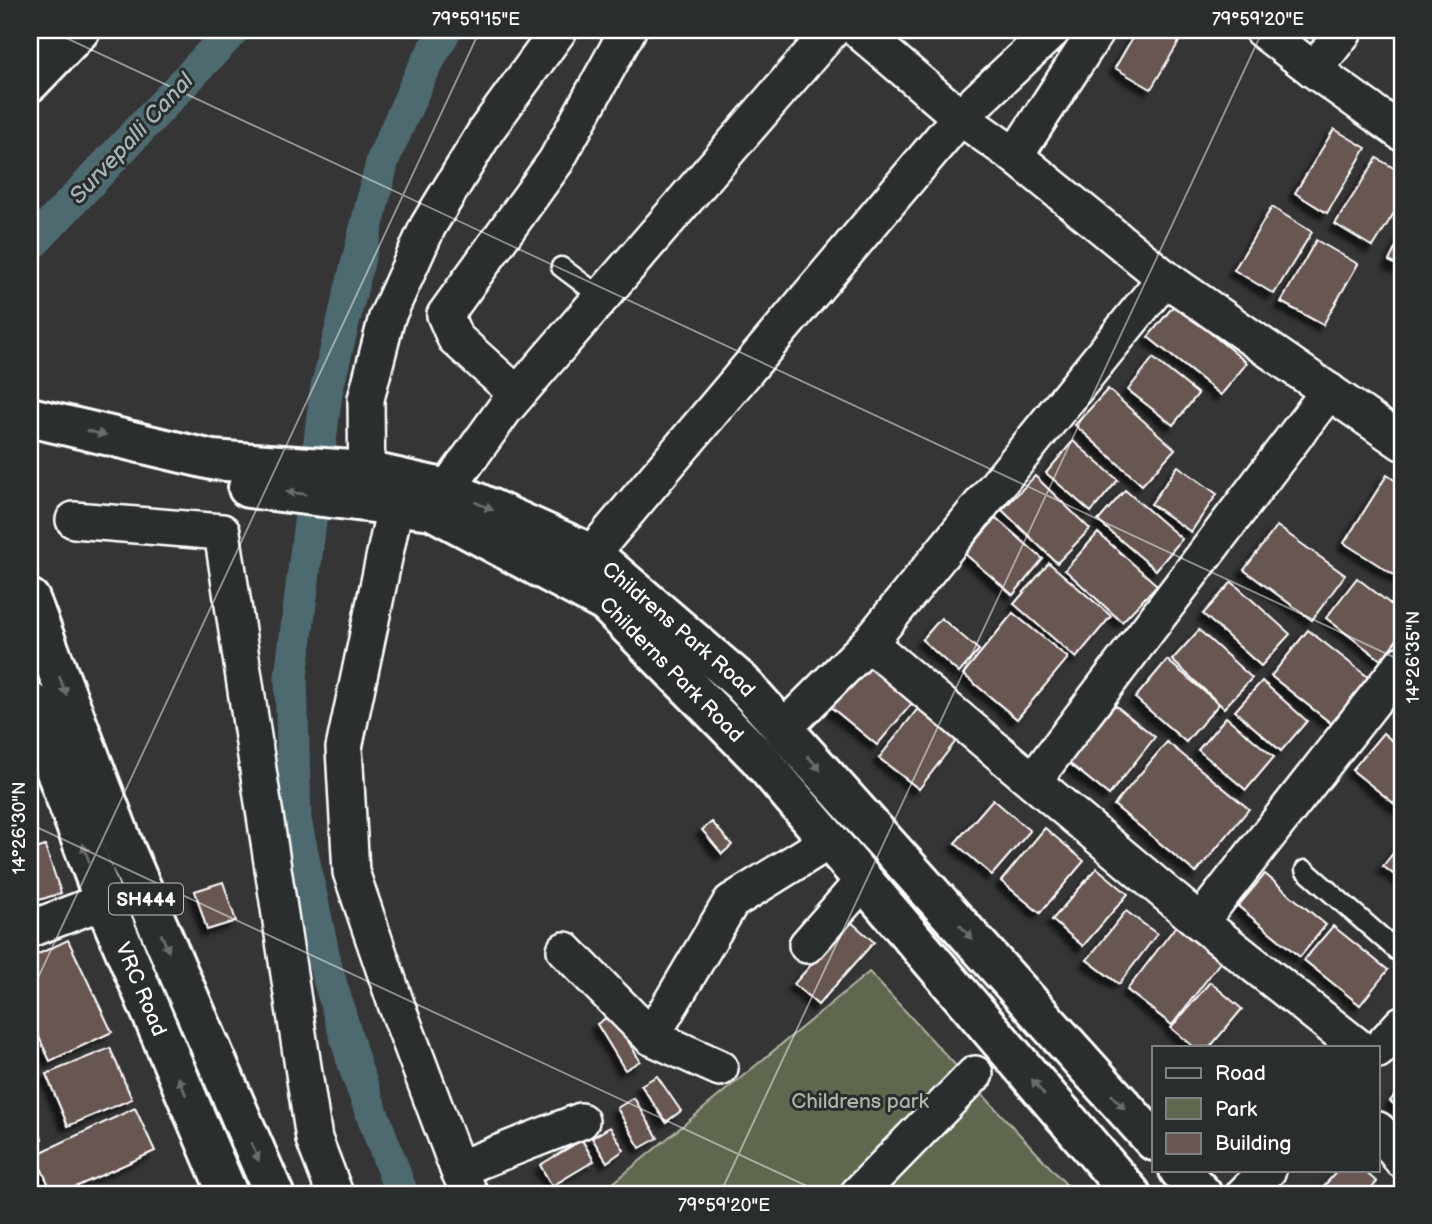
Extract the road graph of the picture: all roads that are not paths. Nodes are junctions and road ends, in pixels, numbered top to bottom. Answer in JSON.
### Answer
{"nodes":[{"id":1,"x":80,"y":30,"type":"edge"},
{"id":2,"x":559,"y":30,"type":"edge"},
{"id":3,"x":628,"y":30,"type":"edge"},
{"id":4,"x":832,"y":30,"type":"edge"},
{"id":5,"x":858,"y":30,"type":"edge"},
{"id":6,"x":1053,"y":30,"type":"edge"},
{"id":7,"x":1097,"y":30,"type":"edge"},
{"id":8,"x":1262,"y":30,"type":"edge"},
{"id":9,"x":1345,"y":30,"type":"edge"},
{"id":10,"x":1314,"y":71,"type":"junction"},
{"id":11,"x":30,"y":82,"type":"edge"},
{"id":12,"x":960,"y":117,"type":"junction"},
{"id":13,"x":1402,"y":133,"type":"edge"},
{"id":14,"x":1015,"y":156,"type":"junction"},
{"id":15,"x":561,"y":267,"type":"dead end"},
{"id":16,"x":1165,"y":278,"type":"junction"},
{"id":17,"x":601,"y":297,"type":"junction"},
{"id":18,"x":1329,"y":391,"type":"junction"},
{"id":19,"x":517,"y":394,"type":"junction"},
{"id":20,"x":30,"y":417,"type":"edge"},
{"id":21,"x":1402,"y":442,"type":"edge"},
{"id":22,"x":30,"y":444,"type":"edge"},
{"id":23,"x":241,"y":475,"type":"junction"},
{"id":24,"x":366,"y":490,"type":"junction"},
{"id":25,"x":440,"y":499,"type":"junction"},
{"id":26,"x":74,"y":520,"type":"dead end"},
{"id":27,"x":592,"y":554,"type":"junction"},
{"id":28,"x":567,"y":583,"type":"junction"},
{"id":29,"x":30,"y":599,"type":"edge"},
{"id":30,"x":869,"y":643,"type":"junction"},
{"id":31,"x":1402,"y":664,"type":"edge"},
{"id":32,"x":30,"y":702,"type":"edge"},
{"id":33,"x":783,"y":729,"type":"junction"},
{"id":34,"x":1033,"y":781,"type":"junction"},
{"id":35,"x":829,"y":841,"type":"junction"},
{"id":36,"x":1306,"y":870,"type":"dead end"},
{"id":37,"x":863,"y":881,"type":"junction"},
{"id":38,"x":103,"y":901,"type":"junction"},
{"id":39,"x":1200,"y":922,"type":"junction"},
{"id":40,"x":30,"y":929,"type":"edge"},
{"id":41,"x":807,"y":945,"type":"dead end"},
{"id":42,"x":565,"y":950,"type":"dead end"},
{"id":43,"x":1402,"y":955,"type":"edge"},
{"id":44,"x":1402,"y":1024,"type":"edge"},
{"id":45,"x":651,"y":1037,"type":"junction"},
{"id":46,"x":1357,"y":1046,"type":"edge"},
{"id":47,"x":1380,"y":1048,"type":"edge"},
{"id":48,"x":720,"y":1068,"type":"dead end"},
{"id":49,"x":975,"y":1074,"type":"dead end"},
{"id":50,"x":581,"y":1121,"type":"dead end"},
{"id":51,"x":1380,"y":1132,"type":"edge"},
{"id":52,"x":1152,"y":1139,"type":"edge"},
{"id":53,"x":1402,"y":1160,"type":"edge"},
{"id":54,"x":1182,"y":1172,"type":"edge"},
{"id":55,"x":1266,"y":1172,"type":"edge"},
{"id":56,"x":464,"y":1182,"type":"edge"},
{"id":57,"x":228,"y":1194,"type":"edge"},
{"id":58,"x":274,"y":1194,"type":"edge"},
{"id":59,"x":335,"y":1194,"type":"edge"},
{"id":60,"x":858,"y":1194,"type":"edge"},
{"id":61,"x":1131,"y":1194,"type":"edge"},
{"id":62,"x":1202,"y":1194,"type":"edge"},
{"id":63,"x":1244,"y":1194,"type":"edge"}],
"edges":[{"from":1,"to":11,"type":"street"},
{"from":2,"to":24,"type":"street"},
{"from":3,"to":19,"type":"street"},
{"from":4,"to":17,"type":"street"},
{"from":5,"to":12,"type":"street"},
{"from":6,"to":12,"type":"street"},
{"from":7,"to":14,"type":"street"},
{"from":8,"to":10,"type":"street"},
{"from":9,"to":10,"type":"street"},
{"from":10,"to":13,"type":"street"},
{"from":12,"to":14,"type":"street"},
{"from":12,"to":27,"type":"street"},
{"from":14,"to":16,"type":"street"},
{"from":15,"to":17,"type":"lane"},
{"from":16,"to":18,"type":"street"},
{"from":16,"to":30,"type":"street"},
{"from":17,"to":19,"type":"street"},
{"from":18,"to":21,"type":"street"},
{"from":18,"to":34,"type":"street"},
{"from":19,"to":25,"type":"street"},
{"from":20,"to":23,"type":"street","one_way":true},
{"from":22,"to":23,"type":"street","name":"Childerns Park Road"},
{"from":23,"to":24,"type":"street","name":"Childerns Park Road"},
{"from":24,"to":25,"type":"street","name":"Childerns Park Road"},
{"from":24,"to":56,"type":"street"},
{"from":25,"to":27,"type":"street","name":"Childrens Park Road","one_way":true},
{"from":25,"to":28,"type":"street","name":"Childerns Park Road"},
{"from":26,"to":59,"type":"street"},
{"from":27,"to":28,"type":"street"},
{"from":27,"to":33,"type":"street","name":"Childrens Park Road"},
{"from":28,"to":35,"type":"street","name":"Childerns Park Road"},
{"from":29,"to":58,"type":"street","number":"SH444","one_way":true},
{"from":30,"to":33,"type":"street"},
{"from":30,"to":34,"type":"street"},
{"from":31,"to":39,"type":"street"},
{"from":38,"to":32,"type":"street","name":"VRC Road","number":"SH444","one_way":true},
{"from":33,"to":52,"type":"street","name":"Childrens Park Road","one_way":true},
{"from":34,"to":39,"type":"street"},
{"from":35,"to":37,"type":"street","name":"Childerns Park Road"},
{"from":35,"to":45,"type":"street"},
{"from":36,"to":43,"type":"lane"},
{"from":37,"to":41,"type":"street"},
{"from":61,"to":37,"type":"street","name":"Childerns Park Road","one_way":true},
{"from":38,"to":40,"type":"street"},
{"from":57,"to":38,"type":"street","name":"VRC Road","number":"SH444","one_way":true},
{"from":39,"to":46,"type":"street"},
{"from":42,"to":45,"type":"street"},
{"from":44,"to":47,"type":"street"},
{"from":45,"to":48,"type":"street"},
{"from":49,"to":60,"type":"street"},
{"from":50,"to":56,"type":"street"},
{"from":51,"to":53,"type":"street"},
{"from":54,"to":62,"type":"street"},
{"from":55,"to":63,"type":"street"}]}
